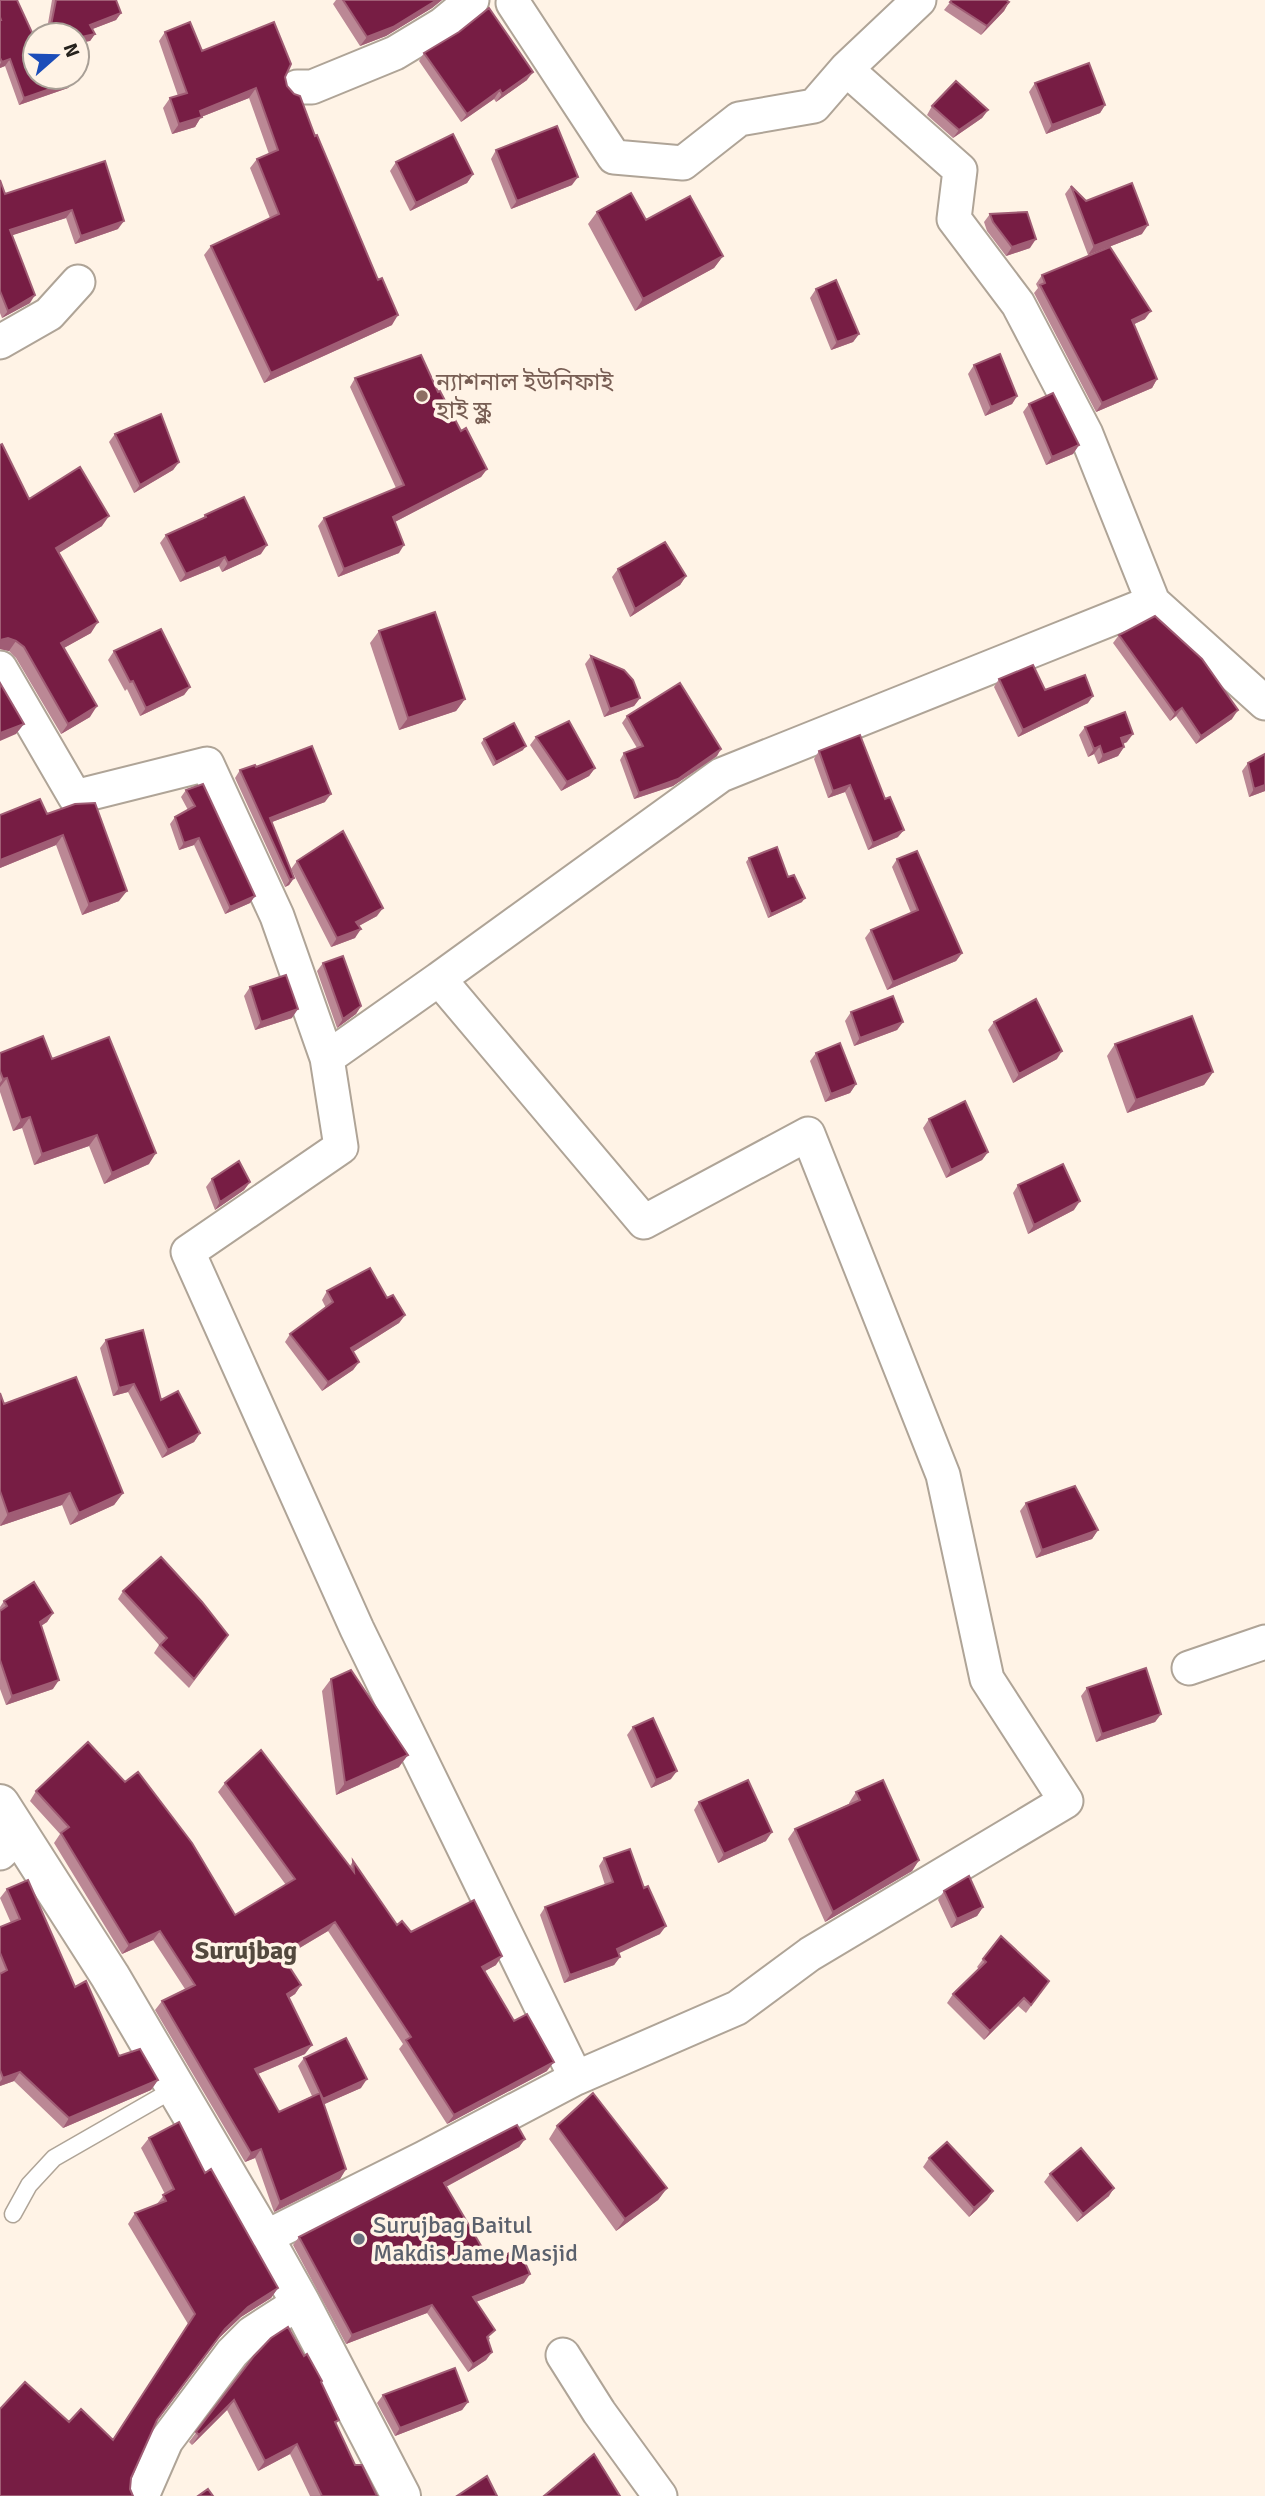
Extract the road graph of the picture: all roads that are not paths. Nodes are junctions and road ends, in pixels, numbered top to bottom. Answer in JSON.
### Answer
{"nodes":[{"id":1,"x":472,"y":0,"type":"edge"},
{"id":2,"x":919,"y":0,"type":"edge"},
{"id":3,"x":513,"y":3,"type":"dead end"},
{"id":4,"x":846,"y":69,"type":"junction"},
{"id":5,"x":297,"y":87,"type":"dead end"},
{"id":6,"x":78,"y":282,"type":"dead end"},
{"id":7,"x":0,"y":342,"type":"edge"},
{"id":8,"x":1153,"y":602,"type":"junction"},
{"id":9,"x":0,"y":668,"type":"edge"},
{"id":10,"x":1265,"y":703,"type":"edge"},
{"id":11,"x":439,"y":979,"type":"junction"},
{"id":12,"x":327,"y":1058,"type":"junction"},
{"id":13,"x":1265,"y":1642,"type":"edge"},
{"id":14,"x":1189,"y":1668,"type":"dead end"},
{"id":15,"x":6,"y":1830,"type":"edge"},
{"id":16,"x":576,"y":2078,"type":"junction"},
{"id":17,"x":176,"y":2088,"type":"junction"},
{"id":18,"x":13,"y":2214,"type":"dead end"},
{"id":19,"x":264,"y":2238,"type":"junction"},
{"id":20,"x":300,"y":2302,"type":"junction"},
{"id":21,"x":563,"y":2356,"type":"dead end"},
{"id":22,"x":142,"y":2496,"type":"edge"},
{"id":23,"x":401,"y":2496,"type":"edge"},
{"id":24,"x":660,"y":2496,"type":"edge"}],
"edges":[{"from":1,"to":5,"type":"street"},
{"from":2,"to":4,"type":"street"},
{"from":3,"to":4,"type":"street"},
{"from":4,"to":8,"type":"street"},
{"from":6,"to":7,"type":"street"},
{"from":8,"to":10,"type":"street"},
{"from":8,"to":11,"type":"street"},
{"from":9,"to":12,"type":"street"},
{"from":11,"to":12,"type":"street"},
{"from":11,"to":16,"type":"street"},
{"from":12,"to":16,"type":"street"},
{"from":13,"to":14,"type":"street"},
{"from":15,"to":17,"type":"street"},
{"from":16,"to":19,"type":"street"},
{"from":17,"to":18,"type":"lane"},
{"from":17,"to":19,"type":"street"},
{"from":19,"to":20,"type":"street"},
{"from":20,"to":22,"type":"street"},
{"from":20,"to":23,"type":"street"},
{"from":21,"to":24,"type":"street"}]}
